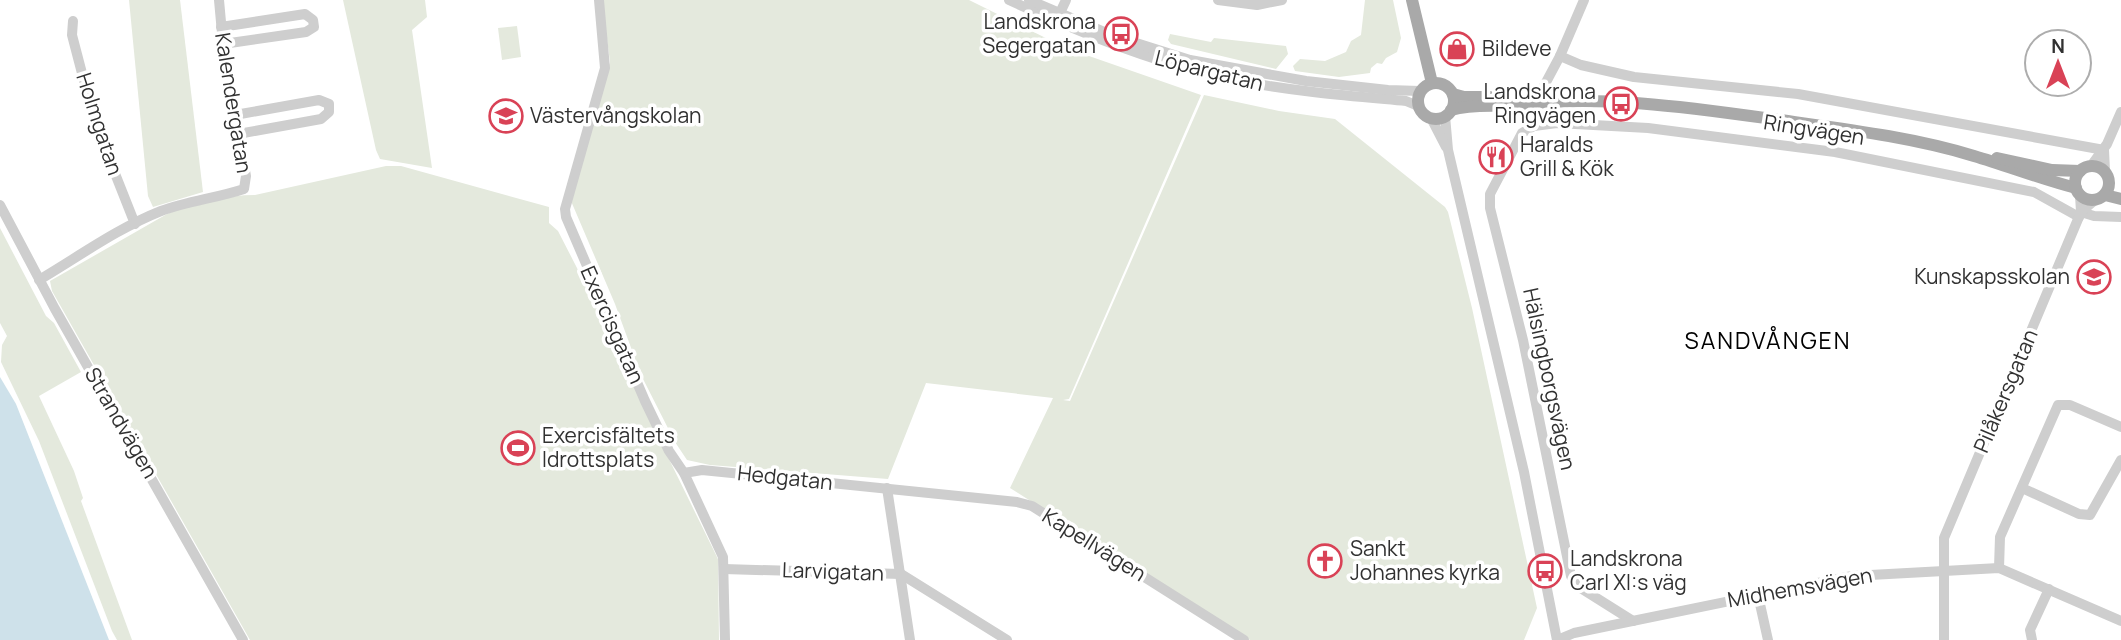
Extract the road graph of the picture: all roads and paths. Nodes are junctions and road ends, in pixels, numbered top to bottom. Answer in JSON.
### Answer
{"nodes":[{"id":1,"x":219,"y":0,"type":"edge"},
{"id":2,"x":599,"y":0,"type":"edge"},
{"id":3,"x":1009,"y":0,"type":"edge"},
{"id":4,"x":1029,"y":0,"type":"edge"},
{"id":5,"x":1066,"y":0,"type":"edge"},
{"id":6,"x":1218,"y":0,"type":"edge"},
{"id":7,"x":1282,"y":0,"type":"edge"},
{"id":8,"x":1412,"y":0,"type":"edge"},
{"id":9,"x":1584,"y":0,"type":"edge"},
{"id":10,"x":1058,"y":17,"type":"junction"},
{"id":11,"x":73,"y":21,"type":"dead end"},
{"id":12,"x":221,"y":27,"type":"junction"},
{"id":13,"x":223,"y":44,"type":"junction"},
{"id":14,"x":1560,"y":56,"type":"junction"},
{"id":15,"x":1432,"y":83,"type":"junction"},
{"id":16,"x":1420,"y":91,"type":"junction"},
{"id":17,"x":1453,"y":94,"type":"junction"},
{"id":18,"x":1536,"y":101,"type":"junction"},
{"id":19,"x":1418,"y":106,"type":"junction"},
{"id":20,"x":2121,"y":112,"type":"edge"},
{"id":21,"x":1448,"y":113,"type":"junction"},
{"id":22,"x":235,"y":115,"type":"junction"},
{"id":23,"x":1431,"y":118,"type":"junction"},
{"id":24,"x":1534,"y":127,"type":"junction"},
{"id":25,"x":238,"y":134,"type":"junction"},
{"id":26,"x":1448,"y":150,"type":"junction"},
{"id":27,"x":2104,"y":150,"type":"junction"},
{"id":28,"x":1975,"y":156,"type":"junction"},
{"id":29,"x":2085,"y":169,"type":"junction"},
{"id":30,"x":2112,"y":180,"type":"edge"},
{"id":31,"x":2078,"y":192,"type":"junction"},
{"id":32,"x":2100,"y":198,"type":"junction"},
{"id":33,"x":2121,"y":199,"type":"edge"},
{"id":34,"x":0,"y":205,"type":"edge"},
{"id":35,"x":2080,"y":215,"type":"junction"},
{"id":36,"x":2121,"y":217,"type":"edge"},
{"id":37,"x":135,"y":224,"type":"junction"},
{"id":38,"x":39,"y":280,"type":"junction"},
{"id":39,"x":2121,"y":427,"type":"edge"},
{"id":40,"x":2121,"y":460,"type":"edge"},
{"id":41,"x":684,"y":473,"type":"junction"},
{"id":42,"x":887,"y":488,"type":"junction"},
{"id":43,"x":2022,"y":488,"type":"junction"},
{"id":44,"x":1999,"y":568,"type":"junction"},
{"id":45,"x":724,"y":569,"type":"junction"},
{"id":46,"x":1945,"y":572,"type":"junction"},
{"id":47,"x":901,"y":574,"type":"junction"},
{"id":48,"x":2049,"y":590,"type":"junction"},
{"id":49,"x":1758,"y":595,"type":"junction"},
{"id":50,"x":1633,"y":621,"type":"junction"},
{"id":51,"x":2121,"y":621,"type":"edge"},
{"id":52,"x":243,"y":640,"type":"edge"},
{"id":53,"x":725,"y":640,"type":"edge"},
{"id":54,"x":910,"y":640,"type":"edge"},
{"id":55,"x":1007,"y":640,"type":"edge"},
{"id":56,"x":1244,"y":640,"type":"edge"},
{"id":57,"x":1557,"y":640,"type":"edge"},
{"id":58,"x":1768,"y":640,"type":"edge"},
{"id":59,"x":1944,"y":640,"type":"edge"},
{"id":60,"x":2032,"y":640,"type":"edge"}],
"edges":[{"from":1,"to":12,"type":"street","name":"Kalendergatan"},
{"from":2,"to":41,"type":"street","name":"Exercisgatan"},
{"from":3,"to":10,"type":"street","name":"Löpargatan"},
{"from":4,"to":10,"type":"street","name":"Löpargatan"},
{"from":5,"to":10,"type":"street"},
{"from":6,"to":7,"type":"street"},
{"from":8,"to":15,"type":"main road"},
{"from":9,"to":14,"type":"street"},
{"from":10,"to":16,"type":"street","name":"Löpargatan"},
{"from":10,"to":19,"type":"street","name":"Löpargatan"},
{"from":11,"to":37,"type":"street","name":"Holmgatan"},
{"from":12,"to":13,"type":"street","name":"Kalendergatan"},
{"from":12,"to":13,"type":"street"},
{"from":13,"to":22,"type":"street","name":"Kalendergatan"},
{"from":14,"to":18,"type":"street"},
{"from":14,"to":27,"type":"street","name":"Ringvägen"},
{"from":15,"to":16,"type":"main road"},
{"from":15,"to":17,"type":"main road"},
{"from":16,"to":19,"type":"main road"},
{"from":17,"to":18,"type":"main road","name":"Ringvägen"},
{"from":17,"to":21,"type":"main road"},
{"from":18,"to":21,"type":"main road","name":"Ringvägen"},
{"from":18,"to":24,"type":"street"},
{"from":18,"to":28,"type":"main road","name":"Ringvägen"},
{"from":19,"to":23,"type":"main road"},
{"from":20,"to":27,"type":"street"},
{"from":21,"to":23,"type":"main road"},
{"from":21,"to":26,"type":"street","name":"Hälsingborgsvägen"},
{"from":22,"to":25,"type":"street","name":"Kalendergatan"},
{"from":22,"to":25,"type":"street"},
{"from":23,"to":26,"type":"street","name":"Hälsingborgsvägen"},
{"from":24,"to":35,"type":"street","name":"Ringvägen"},
{"from":24,"to":50,"type":"street","name":"Hälsingborgsvägen"},
{"from":25,"to":37,"type":"street","name":"Kalendergatan"},
{"from":26,"to":57,"type":"street","name":"Hälsingborgsvägen"},
{"from":27,"to":29,"type":"street"},
{"from":27,"to":30,"type":"street"},
{"from":28,"to":29,"type":"main road","name":"Ringvägen"},
{"from":28,"to":31,"type":"main road","name":"Ringvägen"},
{"from":29,"to":30,"type":"main road","name":"Ringvägen"},
{"from":29,"to":31,"type":"main road"},
{"from":30,"to":32,"type":"main road"},
{"from":31,"to":32,"type":"main road","name":"Ringvägen"},
{"from":31,"to":35,"type":"street","name":"Pilåkersgatan"},
{"from":32,"to":33,"type":"main road"},
{"from":32,"to":35,"type":"street","name":"Pilåkersgatan"},
{"from":34,"to":38,"type":"street","name":"Strandvägen"},
{"from":35,"to":36,"type":"street","name":"Ringvägen"},
{"from":35,"to":46,"type":"street","name":"Pilåkersgatan"},
{"from":37,"to":38,"type":"street","name":"Kalendergatan"},
{"from":38,"to":52,"type":"street","name":"Strandvägen"},
{"from":39,"to":43,"type":"street"},
{"from":40,"to":43,"type":"street"},
{"from":41,"to":42,"type":"street","name":"Hedgatan"},
{"from":41,"to":45,"type":"street","name":"Exercisgatan"},
{"from":42,"to":47,"type":"street"},
{"from":42,"to":56,"type":"street","name":"Kapellvägen"},
{"from":43,"to":44,"type":"street"},
{"from":44,"to":46,"type":"street","name":"Midhemsvägen"},
{"from":44,"to":48,"type":"street","name":"Midhemsvägen"},
{"from":45,"to":47,"type":"street","name":"Larvigatan"},
{"from":45,"to":53,"type":"street","name":"Exercisgatan"},
{"from":46,"to":49,"type":"street","name":"Midhemsvägen"},
{"from":46,"to":59,"type":"street","name":"Pilåkersgatan"},
{"from":47,"to":54,"type":"street"},
{"from":47,"to":55,"type":"street","name":"Larvigatan"},
{"from":48,"to":51,"type":"street","name":"Midhemsvägen"},
{"from":48,"to":60,"type":"street"},
{"from":49,"to":50,"type":"street","name":"Midhemsvägen"},
{"from":49,"to":58,"type":"street"},
{"from":50,"to":57,"type":"street","name":"Midhemsvägen"}]}
